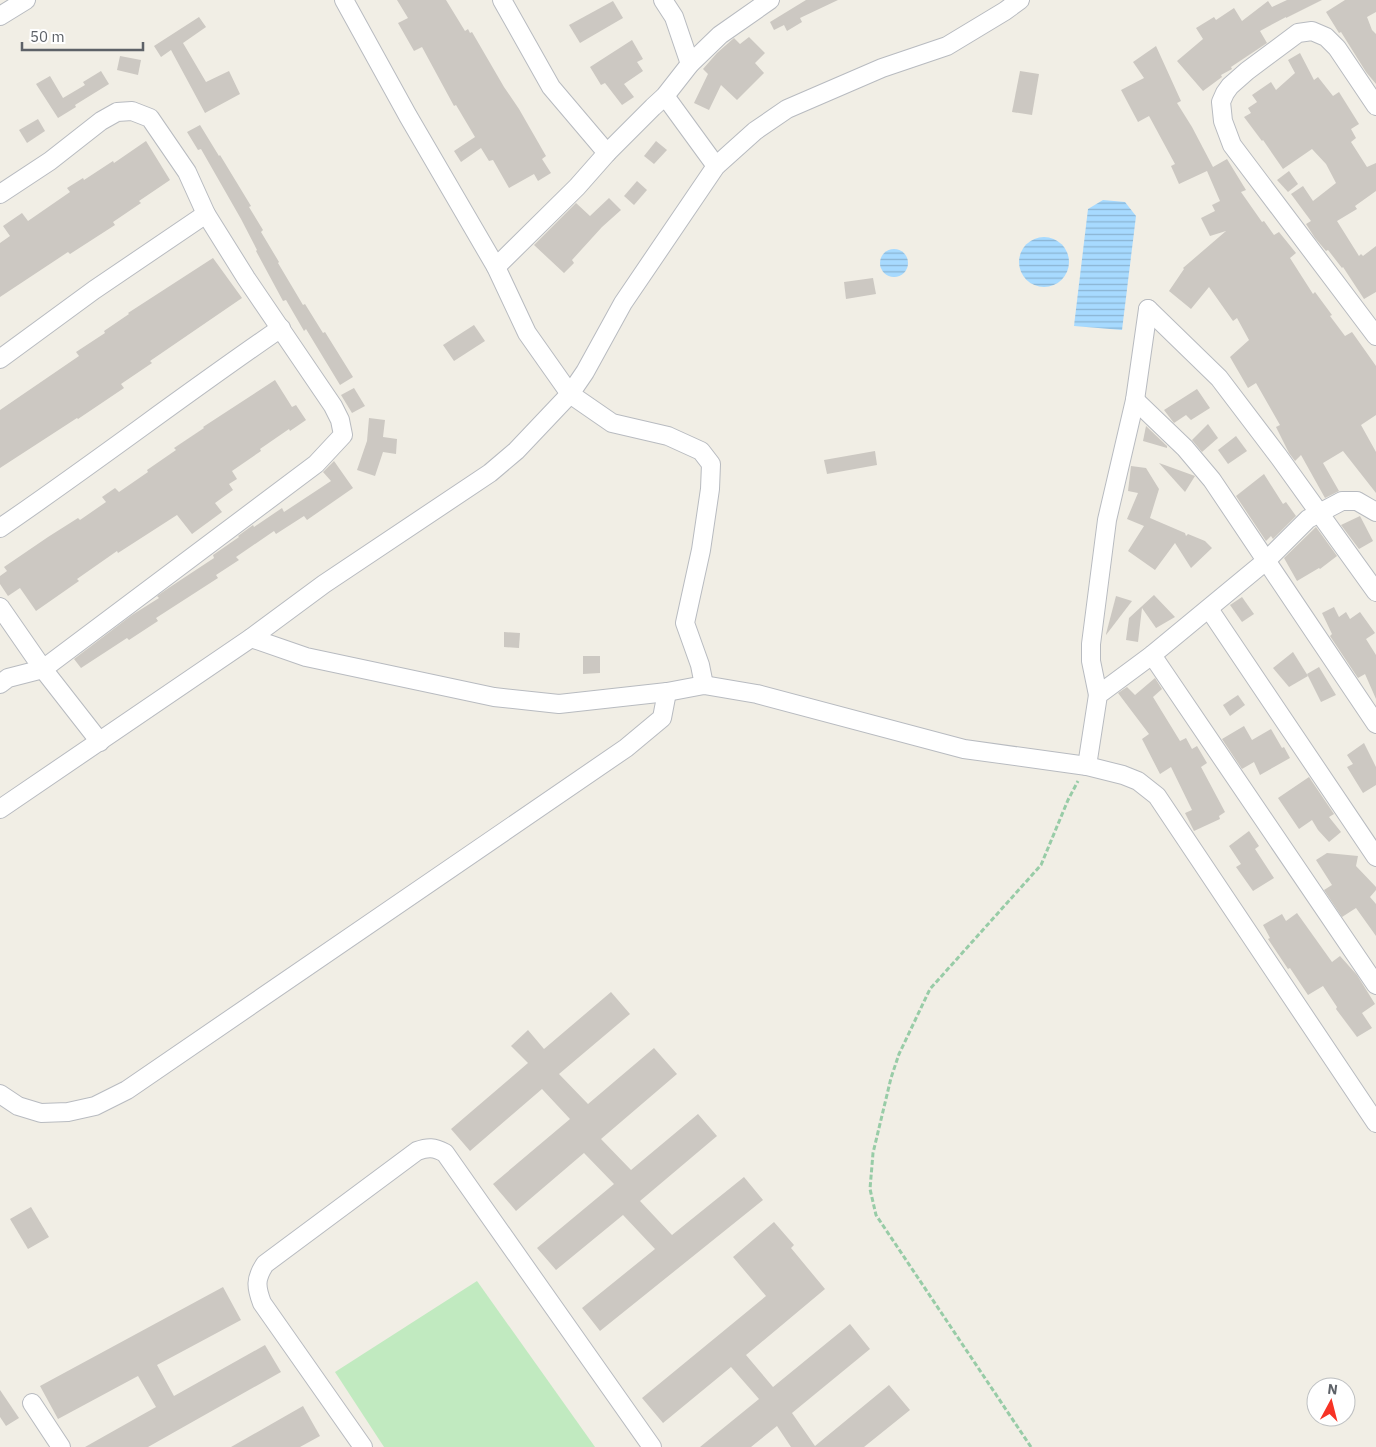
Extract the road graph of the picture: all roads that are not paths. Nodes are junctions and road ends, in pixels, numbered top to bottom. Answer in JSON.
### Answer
{"nodes":[{"id":1,"x":26,"y":0,"type":"edge"},
{"id":2,"x":344,"y":0,"type":"edge"},
{"id":3,"x":502,"y":0,"type":"edge"},
{"id":4,"x":663,"y":0,"type":"edge"},
{"id":5,"x":770,"y":0,"type":"edge"},
{"id":6,"x":1020,"y":0,"type":"edge"},
{"id":7,"x":1001,"y":6,"type":"edge"},
{"id":8,"x":0,"y":16,"type":"edge"},
{"id":9,"x":690,"y":64,"type":"junction"},
{"id":10,"x":665,"y":96,"type":"junction"},
{"id":11,"x":1376,"y":106,"type":"edge"},
{"id":12,"x":608,"y":153,"type":"junction"},
{"id":13,"x":716,"y":166,"type":"junction"},
{"id":14,"x":0,"y":194,"type":"edge"},
{"id":15,"x":206,"y":214,"type":"junction"},
{"id":16,"x":496,"y":267,"type":"junction"},
{"id":17,"x":281,"y":328,"type":"junction"},
{"id":18,"x":1376,"y":336,"type":"edge"},
{"id":19,"x":0,"y":359,"type":"edge"},
{"id":20,"x":570,"y":394,"type":"junction"},
{"id":21,"x":1135,"y":400,"type":"junction"},
{"id":22,"x":1376,"y":512,"type":"edge"},
{"id":23,"x":1319,"y":513,"type":"junction"},
{"id":24,"x":0,"y":528,"type":"edge"},
{"id":25,"x":1267,"y":560,"type":"junction"},
{"id":26,"x":1376,"y":592,"type":"edge"},
{"id":27,"x":0,"y":607,"type":"edge"},
{"id":28,"x":1209,"y":608,"type":"junction"},
{"id":29,"x":252,"y":638,"type":"junction"},
{"id":30,"x":1152,"y":655,"type":"junction"},
{"id":31,"x":43,"y":669,"type":"junction"},
{"id":32,"x":0,"y":684,"type":"edge"},
{"id":33,"x":704,"y":685,"type":"junction"},
{"id":34,"x":667,"y":692,"type":"junction"},
{"id":35,"x":1098,"y":695,"type":"junction"},
{"id":36,"x":1376,"y":724,"type":"edge"},
{"id":37,"x":100,"y":742,"type":"junction"},
{"id":38,"x":1087,"y":766,"type":"junction"},
{"id":39,"x":0,"y":810,"type":"edge"},
{"id":40,"x":1376,"y":857,"type":"edge"},
{"id":41,"x":1376,"y":985,"type":"edge"},
{"id":42,"x":0,"y":1094,"type":"edge"},
{"id":43,"x":1376,"y":1123,"type":"edge"},
{"id":44,"x":32,"y":1403,"type":"dead end"},
{"id":45,"x":61,"y":1447,"type":"edge"},
{"id":46,"x":363,"y":1447,"type":"edge"},
{"id":47,"x":652,"y":1447,"type":"edge"}],
"edges":[{"from":1,"to":8,"type":"street"},
{"from":2,"to":16,"type":"street"},
{"from":3,"to":12,"type":"street"},
{"from":4,"to":9,"type":"street"},
{"from":5,"to":9,"type":"street"},
{"from":6,"to":7,"type":"street"},
{"from":7,"to":13,"type":"street"},
{"from":9,"to":10,"type":"street"},
{"from":10,"to":12,"type":"street"},
{"from":10,"to":13,"type":"street"},
{"from":11,"to":18,"type":"street"},
{"from":12,"to":16,"type":"street"},
{"from":13,"to":20,"type":"street"},
{"from":14,"to":15,"type":"street"},
{"from":15,"to":17,"type":"street"},
{"from":15,"to":19,"type":"street"},
{"from":16,"to":20,"type":"street"},
{"from":17,"to":24,"type":"street"},
{"from":17,"to":31,"type":"street"},
{"from":20,"to":29,"type":"street"},
{"from":20,"to":33,"type":"street"},
{"from":21,"to":23,"type":"street"},
{"from":21,"to":25,"type":"street"},
{"from":21,"to":35,"type":"street"},
{"from":22,"to":23,"type":"street"},
{"from":23,"to":25,"type":"street"},
{"from":23,"to":26,"type":"street"},
{"from":25,"to":28,"type":"street"},
{"from":25,"to":36,"type":"street"},
{"from":27,"to":31,"type":"street"},
{"from":28,"to":30,"type":"street"},
{"from":28,"to":40,"type":"street"},
{"from":29,"to":34,"type":"street"},
{"from":29,"to":37,"type":"street"},
{"from":30,"to":35,"type":"street"},
{"from":30,"to":41,"type":"street"},
{"from":31,"to":32,"type":"street"},
{"from":31,"to":37,"type":"street"},
{"from":33,"to":34,"type":"street"},
{"from":33,"to":38,"type":"street"},
{"from":34,"to":42,"type":"street"},
{"from":35,"to":38,"type":"street"},
{"from":37,"to":39,"type":"street"},
{"from":38,"to":43,"type":"street"},
{"from":44,"to":45,"type":"street"},
{"from":46,"to":47,"type":"street"}]}
